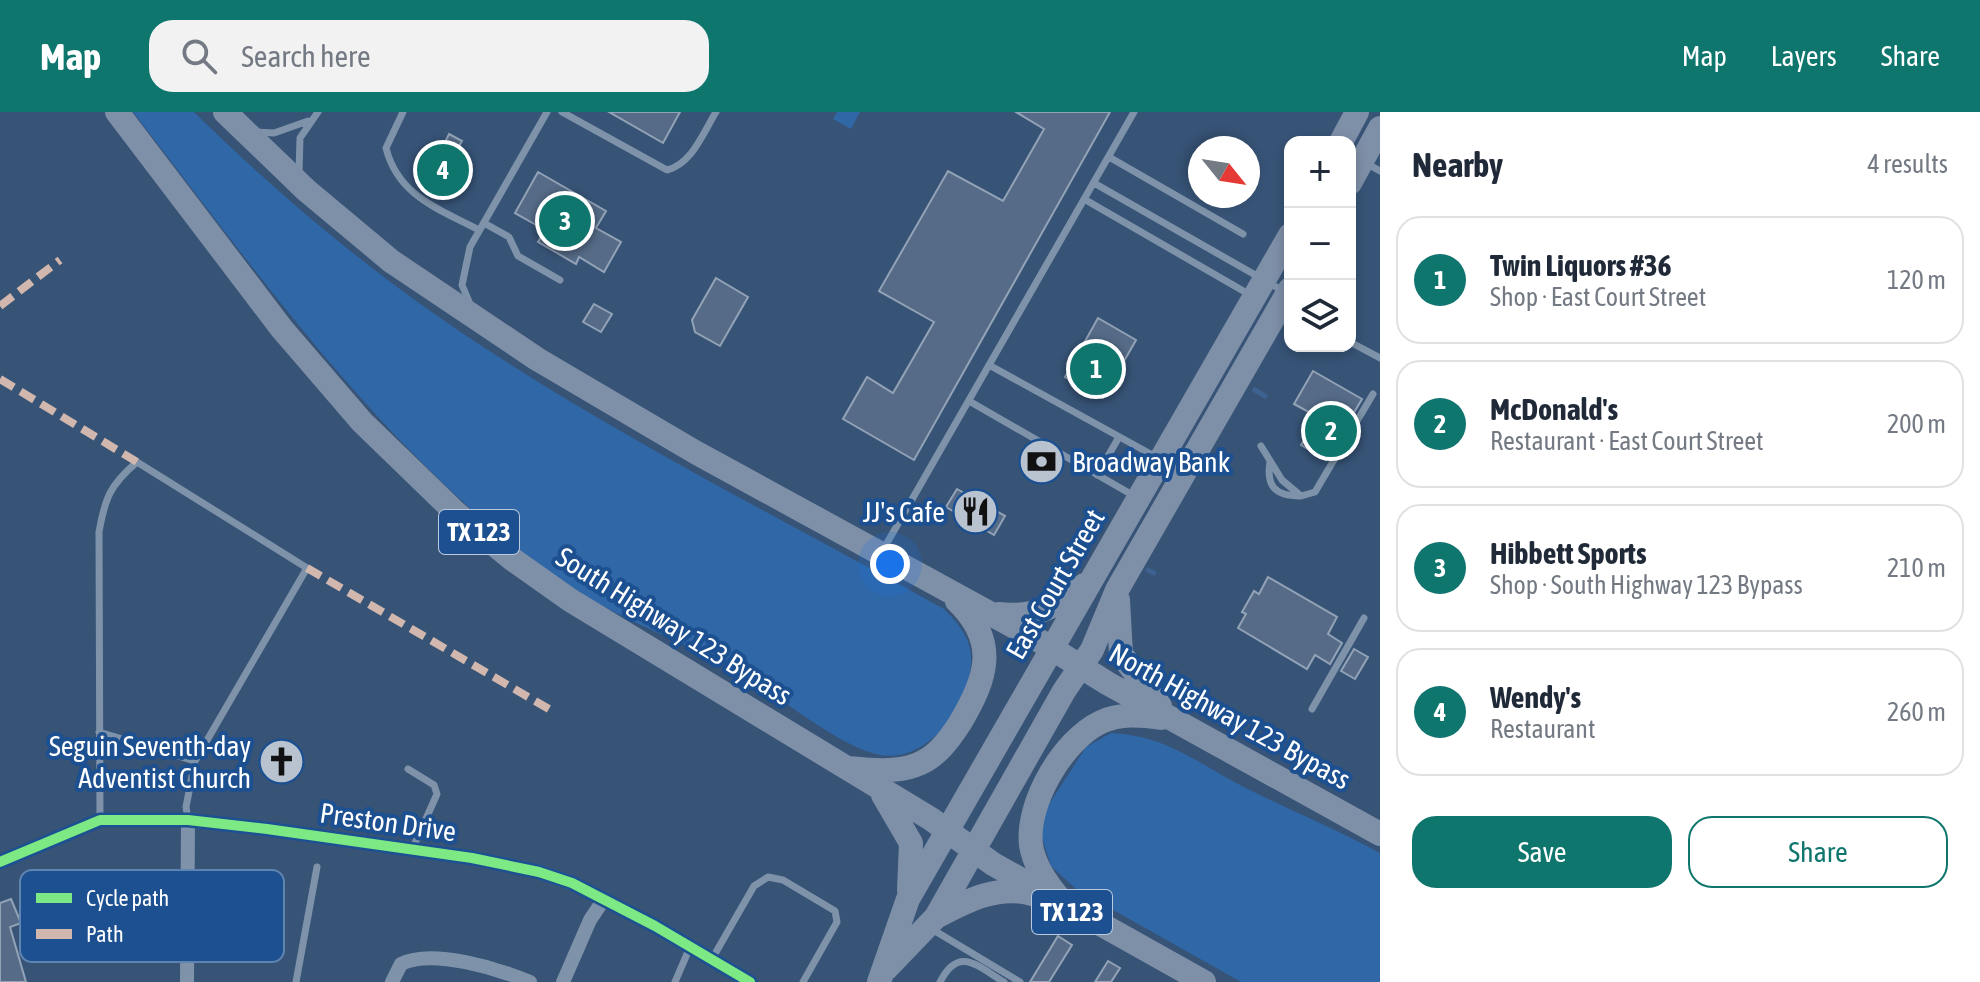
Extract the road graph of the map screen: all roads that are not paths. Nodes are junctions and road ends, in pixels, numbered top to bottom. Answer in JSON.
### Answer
{"nodes":[{"id":1,"x":117,"y":112,"type":"edge"},
{"id":2,"x":318,"y":112,"type":"edge"},
{"id":3,"x":403,"y":112,"type":"edge"},
{"id":4,"x":547,"y":112,"type":"edge"},
{"id":5,"x":562,"y":112,"type":"edge"},
{"id":6,"x":716,"y":112,"type":"edge"},
{"id":7,"x":1134,"y":112,"type":"edge"},
{"id":8,"x":1356,"y":113,"type":"edge"},
{"id":9,"x":233,"y":120,"type":"edge"},
{"id":10,"x":310,"y":120,"type":"junction"},
{"id":11,"x":1380,"y":128,"type":"edge"},
{"id":12,"x":1344,"y":136,"type":"edge"},
{"id":13,"x":1109,"y":157,"type":"junction"},
{"id":14,"x":1364,"y":172,"type":"edge"},
{"id":15,"x":1094,"y":183,"type":"junction"},
{"id":16,"x":306,"y":190,"type":"junction"},
{"id":17,"x":1084,"y":199,"type":"junction"},
{"id":18,"x":480,"y":230,"type":"junction"},
{"id":19,"x":1243,"y":234,"type":"dead end"},
{"id":20,"x":1284,"y":245,"type":"edge"},
{"id":21,"x":560,"y":280,"type":"dead end"},
{"id":22,"x":1259,"y":289,"type":"junction"},
{"id":23,"x":1284,"y":300,"type":"edge"},
{"id":24,"x":1284,"y":300,"type":"edge"},
{"id":25,"x":1284,"y":306,"type":"edge"},
{"id":26,"x":492,"y":330,"type":"junction"},
{"id":27,"x":1356,"y":345,"type":"edge"},
{"id":28,"x":1380,"y":358,"type":"edge"},
{"id":29,"x":989,"y":365,"type":"junction"},
{"id":30,"x":1373,"y":394,"type":"dead end"},
{"id":31,"x":969,"y":401,"type":"junction"},
{"id":32,"x":1119,"y":437,"type":"junction"},
{"id":33,"x":1261,"y":446,"type":"dead end"},
{"id":34,"x":1161,"y":460,"type":"junction"},
{"id":35,"x":1097,"y":475,"type":"junction"},
{"id":36,"x":1139,"y":498,"type":"junction"},
{"id":37,"x":1163,"y":511,"type":"junction"},
{"id":38,"x":880,"y":555,"type":"junction"},
{"id":39,"x":1095,"y":575,"type":"junction"},
{"id":40,"x":1117,"y":590,"type":"junction"},
{"id":41,"x":948,"y":593,"type":"junction"},
{"id":42,"x":991,"y":614,"type":"junction"},
{"id":43,"x":1364,"y":618,"type":"dead end"},
{"id":44,"x":1052,"y":648,"type":"junction"},
{"id":45,"x":1081,"y":667,"type":"junction"},
{"id":46,"x":1312,"y":709,"type":"dead end"},
{"id":47,"x":1172,"y":719,"type":"junction"},
{"id":48,"x":99,"y":732,"type":"junction"},
{"id":49,"x":195,"y":761,"type":"junction"},
{"id":50,"x":842,"y":767,"type":"junction"},
{"id":51,"x":408,"y":769,"type":"dead end"},
{"id":52,"x":877,"y":787,"type":"junction"},
{"id":53,"x":100,"y":820,"type":"junction"},
{"id":54,"x":188,"y":820,"type":"junction"},
{"id":55,"x":947,"y":831,"type":"junction"},
{"id":56,"x":1380,"y":834,"type":"edge"},
{"id":57,"x":412,"y":850,"type":"junction"},
{"id":58,"x":973,"y":850,"type":"junction"},
{"id":59,"x":0,"y":862,"type":"edge"},
{"id":60,"x":317,"y":867,"type":"dead end"},
{"id":61,"x":188,"y":870,"type":"edge"},
{"id":62,"x":604,"y":899,"type":"junction"},
{"id":63,"x":908,"y":899,"type":"junction"},
{"id":64,"x":1064,"y":906,"type":"junction"},
{"id":65,"x":932,"y":922,"type":"junction"},
{"id":66,"x":690,"y":947,"type":"junction"},
{"id":67,"x":712,"y":959,"type":"junction"},
{"id":68,"x":187,"y":962,"type":"edge"},
{"id":69,"x":882,"y":975,"type":"edge"},
{"id":70,"x":1179,"y":976,"type":"edge"},
{"id":71,"x":187,"y":982,"type":"edge"},
{"id":72,"x":296,"y":982,"type":"edge"},
{"id":73,"x":392,"y":982,"type":"edge"},
{"id":74,"x":530,"y":982,"type":"edge"},
{"id":75,"x":563,"y":982,"type":"edge"},
{"id":76,"x":675,"y":982,"type":"edge"},
{"id":77,"x":750,"y":982,"type":"edge"},
{"id":78,"x":803,"y":982,"type":"edge"},
{"id":79,"x":940,"y":982,"type":"edge"},
{"id":80,"x":1004,"y":982,"type":"edge"},
{"id":81,"x":1020,"y":982,"type":"edge"},
{"id":82,"x":1204,"y":982,"type":"edge"}],
"edges":[{"from":1,"to":50,"type":"main road","name":"South Highway 123 Bypass","number":"TX 123"},
{"from":2,"to":10,"type":"lane"},
{"from":3,"to":18,"type":"lane"},
{"from":4,"to":18,"type":"lane"},
{"from":5,"to":6,"type":"lane"},
{"from":7,"to":13,"type":"lane"},
{"from":8,"to":12,"type":"main road"},
{"from":9,"to":10,"type":"lane"},
{"from":9,"to":16,"type":"main road"},
{"from":10,"to":16,"type":"lane"},
{"from":11,"to":14,"type":"main road"},
{"from":13,"to":15,"type":"lane"},
{"from":13,"to":19,"type":"lane"},
{"from":15,"to":17,"type":"lane"},
{"from":15,"to":22,"type":"lane"},
{"from":16,"to":26,"type":"main road"},
{"from":17,"to":22,"type":"lane"},
{"from":17,"to":29,"type":"lane"},
{"from":18,"to":21,"type":"lane"},
{"from":18,"to":26,"type":"lane"},
{"from":20,"to":22,"type":"main road","name":"East Court Street"},
{"from":22,"to":23,"type":"lane"},
{"from":22,"to":24,"type":"lane"},
{"from":22,"to":34,"type":"main road","name":"East Court Street"},
{"from":25,"to":37,"type":"main road","name":"East Court Street"},
{"from":26,"to":38,"type":"main road"},
{"from":27,"to":28,"type":"lane"},
{"from":29,"to":31,"type":"lane"},
{"from":29,"to":32,"type":"lane"},
{"from":30,"to":33,"type":"lane"},
{"from":31,"to":35,"type":"lane"},
{"from":31,"to":38,"type":"lane"},
{"from":32,"to":34,"type":"lane"},
{"from":32,"to":35,"type":"lane"},
{"from":34,"to":36,"type":"main road","name":"East Court Street"},
{"from":35,"to":36,"type":"lane"},
{"from":36,"to":37,"type":"lane"},
{"from":36,"to":39,"type":"main road","name":"East Court Street"},
{"from":37,"to":40,"type":"main road","name":"East Court Street"},
{"from":38,"to":41,"type":"main road"},
{"from":39,"to":42,"type":"main road"},
{"from":39,"to":44,"type":"main road","name":"East Court Street"},
{"from":40,"to":45,"type":"main road","name":"East Court Street"},
{"from":40,"to":47,"type":"main road"},
{"from":41,"to":42,"type":"main road"},
{"from":41,"to":50,"type":"main road"},
{"from":42,"to":44,"type":"main road"},
{"from":43,"to":46,"type":"lane"},
{"from":44,"to":45,"type":"main road","name":"North Highway 123 Bypass"},
{"from":44,"to":55,"type":"main road","name":"East Court Street"},
{"from":45,"to":47,"type":"main road","name":"North Highway 123 Bypass"},
{"from":45,"to":58,"type":"main road","name":"East Court Street"},
{"from":47,"to":56,"type":"main road","name":"North Highway 123 Bypass"},
{"from":47,"to":64,"type":"main road"},
{"from":48,"to":49,"type":"lane"},
{"from":48,"to":49,"type":"lane"},
{"from":48,"to":53,"type":"lane"},
{"from":49,"to":54,"type":"lane"},
{"from":50,"to":52,"type":"main road","name":"South Highway 123 Bypass","number":"TX 123"},
{"from":51,"to":57,"type":"lane"},
{"from":52,"to":55,"type":"main road","name":"South Highway 123 Bypass","number":"TX 123"},
{"from":52,"to":63,"type":"main road"},
{"from":53,"to":54,"type":"street","name":"Preston Drive"},
{"from":53,"to":59,"type":"street","name":"Preston Drive"},
{"from":54,"to":57,"type":"street","name":"Preston Drive"},
{"from":54,"to":61,"type":"street"},
{"from":55,"to":58,"type":"main road","number":"TX 123"},
{"from":55,"to":63,"type":"main road","name":"East Court Street"},
{"from":57,"to":62,"type":"street","name":"Preston Drive"},
{"from":58,"to":64,"type":"main road","number":"TX 123"},
{"from":58,"to":65,"type":"main road","name":"East Court Street"},
{"from":60,"to":72,"type":"lane"},
{"from":62,"to":66,"type":"street","name":"Preston Drive"},
{"from":62,"to":75,"type":"street"},
{"from":63,"to":69,"type":"main road","name":"East Court Street"},
{"from":64,"to":65,"type":"main road"},
{"from":64,"to":70,"type":"main road","number":"TX 123"},
{"from":65,"to":69,"type":"main road","name":"East Court Street"},
{"from":65,"to":81,"type":"lane"},
{"from":66,"to":67,"type":"street","name":"Preston Drive"},
{"from":66,"to":76,"type":"lane"},
{"from":67,"to":77,"type":"street","name":"Preston Drive"},
{"from":67,"to":78,"type":"lane"},
{"from":68,"to":71,"type":"street"},
{"from":70,"to":82,"type":"main road","number":"TX 123"},
{"from":73,"to":74,"type":"street"},
{"from":79,"to":80,"type":"lane"}]}
